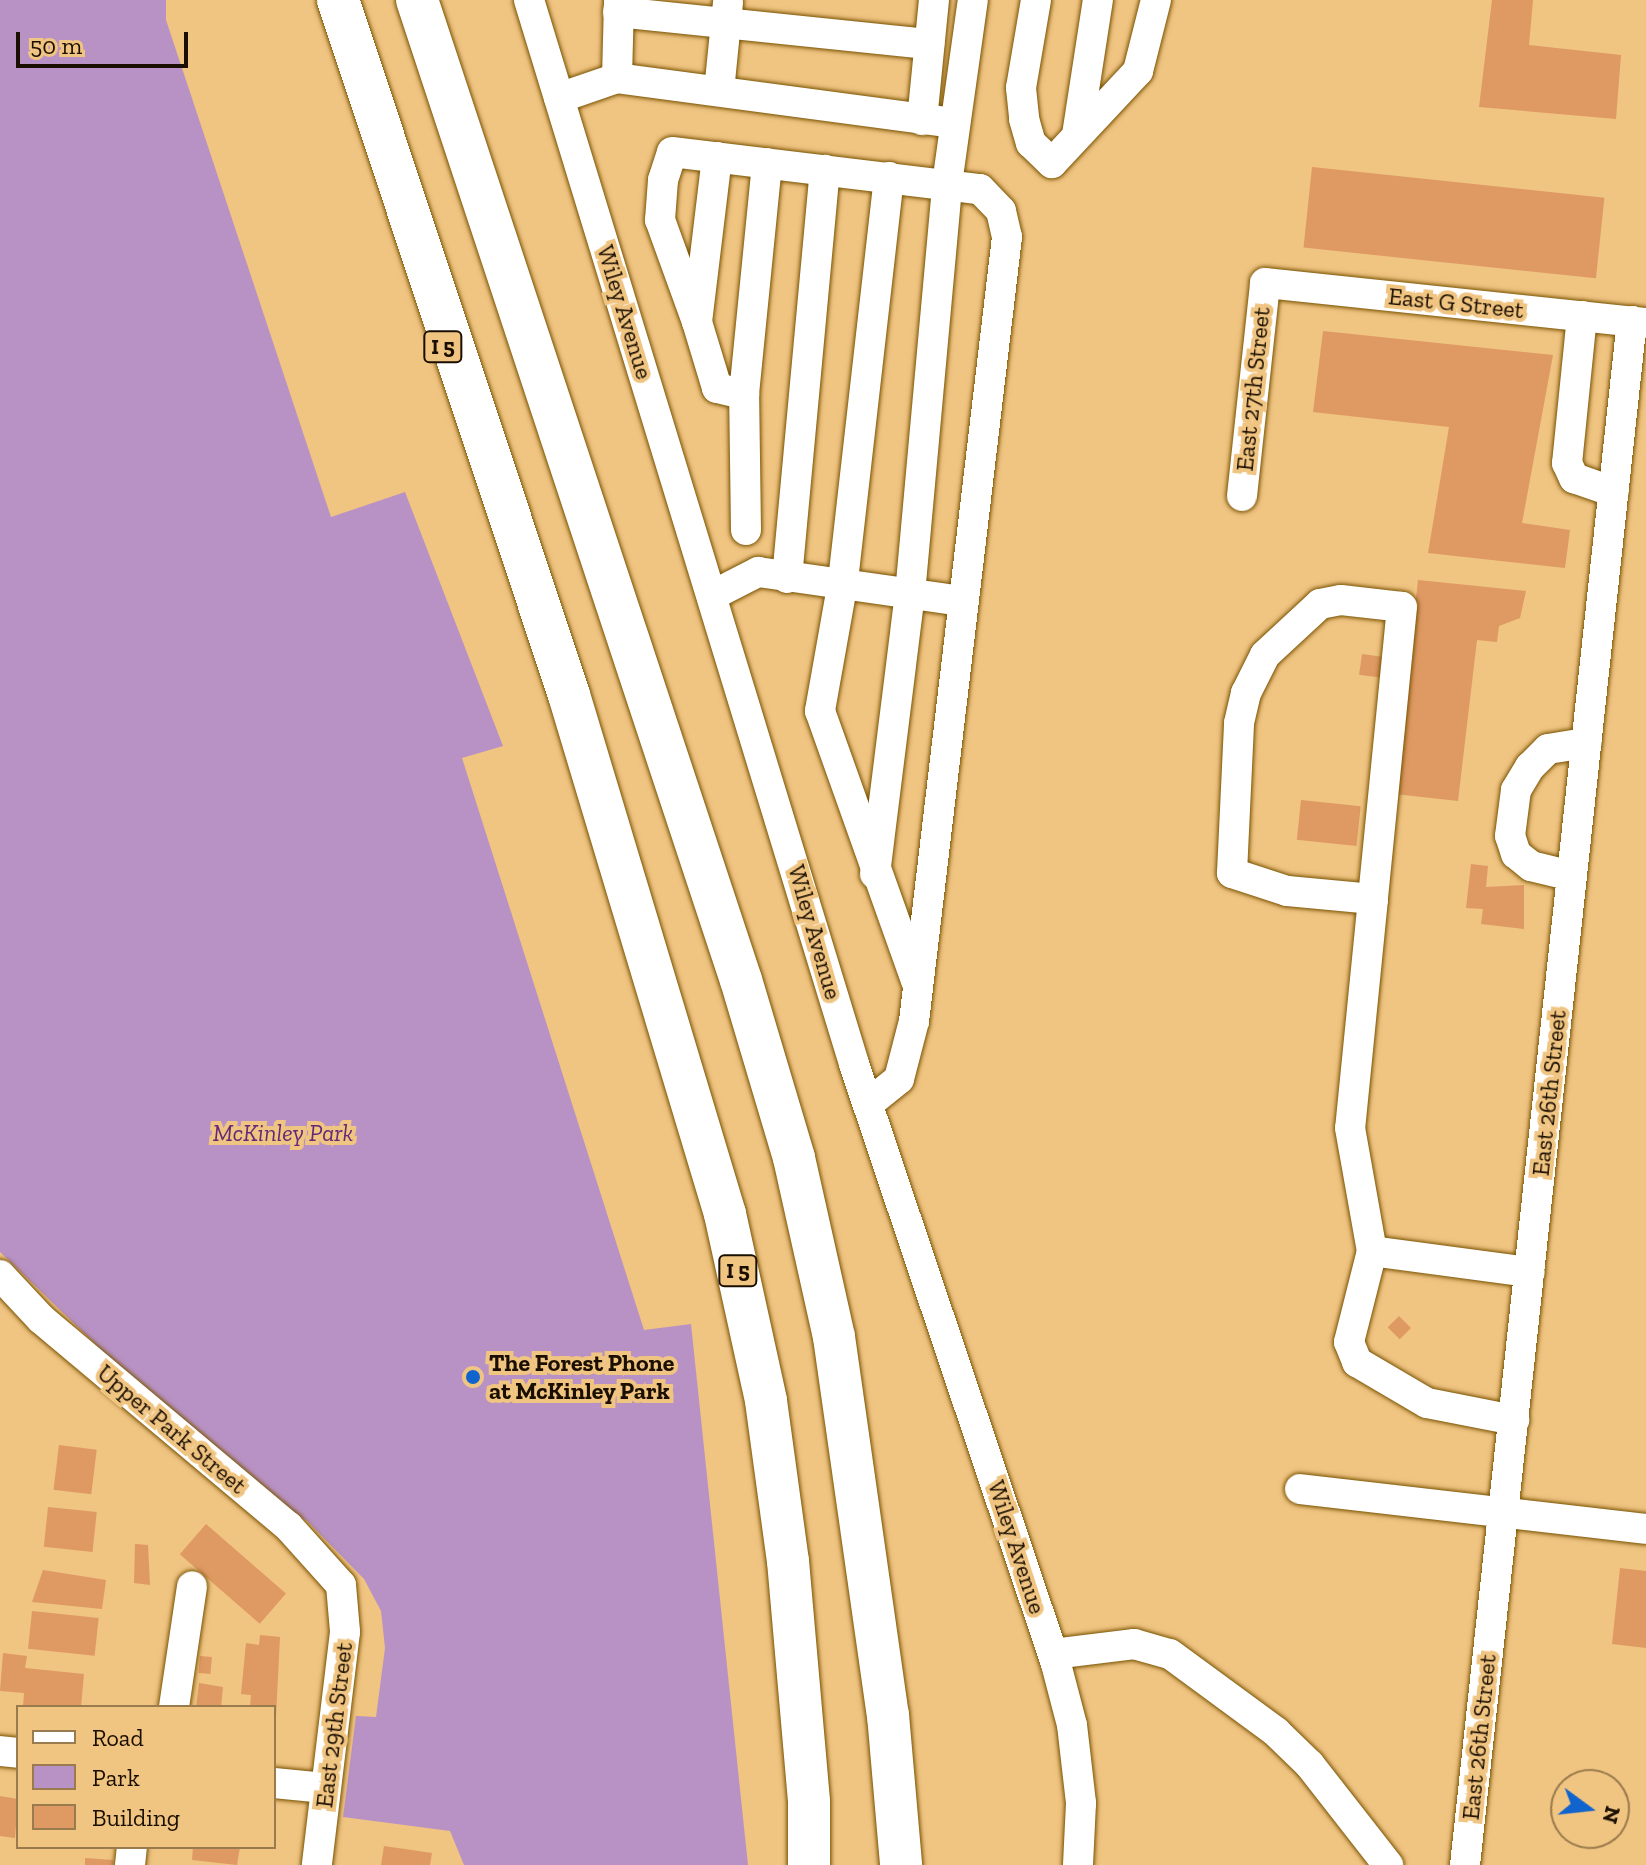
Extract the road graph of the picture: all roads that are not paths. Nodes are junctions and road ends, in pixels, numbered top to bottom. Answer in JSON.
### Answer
{"nodes":[{"id":1,"x":316,"y":0,"type":"edge"},
{"id":2,"x":338,"y":0,"type":"edge"},
{"id":3,"x":417,"y":0,"type":"edge"},
{"id":4,"x":529,"y":0,"type":"edge"},
{"id":5,"x":934,"y":0,"type":"edge"},
{"id":6,"x":973,"y":0,"type":"edge"},
{"id":7,"x":1036,"y":0,"type":"edge"},
{"id":8,"x":1098,"y":0,"type":"edge"},
{"id":9,"x":1156,"y":0,"type":"edge"},
{"id":10,"x":619,"y":6,"type":"edge"},
{"id":11,"x":727,"y":10,"type":"edge"},
{"id":12,"x":929,"y":44,"type":"junction"},
{"id":13,"x":617,"y":78,"type":"junction"},
{"id":14,"x":719,"y":91,"type":"junction"},
{"id":15,"x":559,"y":98,"type":"junction"},
{"id":16,"x":922,"y":120,"type":"junction"},
{"id":17,"x":955,"y":123,"type":"junction"},
{"id":18,"x":1077,"y":135,"type":"junction"},
{"id":19,"x":717,"y":157,"type":"junction"},
{"id":20,"x":767,"y":163,"type":"junction"},
{"id":21,"x":825,"y":170,"type":"junction"},
{"id":22,"x":889,"y":177,"type":"junction"},
{"id":23,"x":947,"y":184,"type":"junction"},
{"id":24,"x":1265,"y":283,"type":"joint"},
{"id":25,"x":1582,"y":316,"type":"junction"},
{"id":26,"x":697,"y":322,"type":"junction"},
{"id":27,"x":1639,"y":322,"type":"edge"},
{"id":28,"x":744,"y":394,"type":"junction"},
{"id":29,"x":1614,"y":492,"type":"junction"},
{"id":30,"x":1242,"y":496,"type":"dead end"},
{"id":31,"x":746,"y":530,"type":"dead end"},
{"id":32,"x":787,"y":578,"type":"junction"},
{"id":33,"x":842,"y":587,"type":"junction"},
{"id":34,"x":910,"y":594,"type":"junction"},
{"id":35,"x":713,"y":595,"type":"junction"},
{"id":36,"x":961,"y":601,"type":"junction"},
{"id":37,"x":569,"y":695,"type":"junction"},
{"id":38,"x":1587,"y":743,"type":"junction"},
{"id":39,"x":875,"y":874,"type":"junction"},
{"id":40,"x":1572,"y":876,"type":"junction"},
{"id":41,"x":1373,"y":899,"type":"junction"},
{"id":42,"x":918,"y":987,"type":"junction"},
{"id":43,"x":868,"y":1104,"type":"junction"},
{"id":44,"x":1372,"y":1251,"type":"junction"},
{"id":45,"x":1530,"y":1272,"type":"junction"},
{"id":46,"x":0,"y":1275,"type":"edge"},
{"id":47,"x":1514,"y":1420,"type":"junction"},
{"id":48,"x":1300,"y":1489,"type":"dead end"},
{"id":49,"x":1504,"y":1514,"type":"junction"},
{"id":50,"x":1646,"y":1529,"type":"edge"},
{"id":51,"x":341,"y":1585,"type":"joint"},
{"id":52,"x":192,"y":1586,"type":"dead end"},
{"id":53,"x":1053,"y":1654,"type":"junction"},
{"id":54,"x":174,"y":1705,"type":"edge"},
{"id":55,"x":276,"y":1783,"type":"edge"},
{"id":56,"x":325,"y":1788,"type":"junction"},
{"id":57,"x":317,"y":1865,"type":"edge"},
{"id":58,"x":809,"y":1865,"type":"edge"},
{"id":59,"x":901,"y":1865,"type":"edge"},
{"id":60,"x":1078,"y":1865,"type":"edge"},
{"id":61,"x":1388,"y":1865,"type":"edge"},
{"id":62,"x":1465,"y":1865,"type":"edge"}],
"edges":[{"from":1,"to":37,"type":"highway","number":"I 5"},
{"from":2,"to":37,"type":"highway","number":"I 5"},
{"from":3,"to":59,"type":"highway"},
{"from":4,"to":15,"type":"street","name":"Wiley Avenue"},
{"from":5,"to":12,"type":"street"},
{"from":6,"to":17,"type":"street"},
{"from":7,"to":18,"type":"street"},
{"from":8,"to":18,"type":"street"},
{"from":9,"to":18,"type":"street"},
{"from":10,"to":11,"type":"street"},
{"from":10,"to":13,"type":"street"},
{"from":11,"to":12,"type":"street"},
{"from":11,"to":14,"type":"street"},
{"from":12,"to":16,"type":"street"},
{"from":13,"to":14,"type":"street"},
{"from":13,"to":15,"type":"street"},
{"from":14,"to":16,"type":"street"},
{"from":15,"to":35,"type":"street","name":"Wiley Avenue"},
{"from":16,"to":17,"type":"street"},
{"from":17,"to":23,"type":"street"},
{"from":19,"to":20,"type":"street"},
{"from":19,"to":26,"type":"street"},
{"from":19,"to":26,"type":"street"},
{"from":20,"to":21,"type":"street"},
{"from":20,"to":28,"type":"street"},
{"from":21,"to":22,"type":"street"},
{"from":21,"to":32,"type":"street"},
{"from":22,"to":23,"type":"street"},
{"from":22,"to":33,"type":"street"},
{"from":23,"to":34,"type":"street"},
{"from":23,"to":36,"type":"street"},
{"from":24,"to":25,"type":"street","name":"East G Street"},
{"from":24,"to":30,"type":"street","name":"East 27th Street"},
{"from":25,"to":27,"type":"street","name":"East G Street"},
{"from":25,"to":29,"type":"street"},
{"from":26,"to":28,"type":"street"},
{"from":27,"to":29,"type":"street","name":"East 26th Street"},
{"from":28,"to":31,"type":"street"},
{"from":29,"to":38,"type":"street","name":"East 26th Street"},
{"from":32,"to":33,"type":"street"},
{"from":32,"to":35,"type":"street"},
{"from":33,"to":34,"type":"street"},
{"from":33,"to":39,"type":"street"},
{"from":34,"to":36,"type":"street"},
{"from":34,"to":39,"type":"street"},
{"from":35,"to":43,"type":"street","name":"Wiley Avenue"},
{"from":36,"to":42,"type":"street"},
{"from":37,"to":58,"type":"highway","number":"I 5"},
{"from":38,"to":40,"type":"street","name":"East 26th Street"},
{"from":38,"to":40,"type":"street"},
{"from":39,"to":42,"type":"street"},
{"from":40,"to":45,"type":"street","name":"East 26th Street"},
{"from":41,"to":41,"type":"street"},
{"from":41,"to":44,"type":"street"},
{"from":42,"to":43,"type":"street"},
{"from":43,"to":53,"type":"street","name":"Wiley Avenue"},
{"from":44,"to":45,"type":"street"},
{"from":44,"to":47,"type":"street"},
{"from":45,"to":47,"type":"street","name":"East 26th Street"},
{"from":46,"to":51,"type":"street","name":"Upper Park Street"},
{"from":47,"to":49,"type":"street","name":"East 26th Street"},
{"from":48,"to":49,"type":"street"},
{"from":49,"to":50,"type":"street"},
{"from":49,"to":62,"type":"street","name":"East 26th Street"},
{"from":51,"to":56,"type":"street","name":"East 29th Street"},
{"from":52,"to":54,"type":"street"},
{"from":53,"to":60,"type":"street","name":"Wiley Avenue"},
{"from":53,"to":61,"type":"street"},
{"from":55,"to":56,"type":"street"},
{"from":56,"to":57,"type":"street","name":"East 29th Street"}]}
